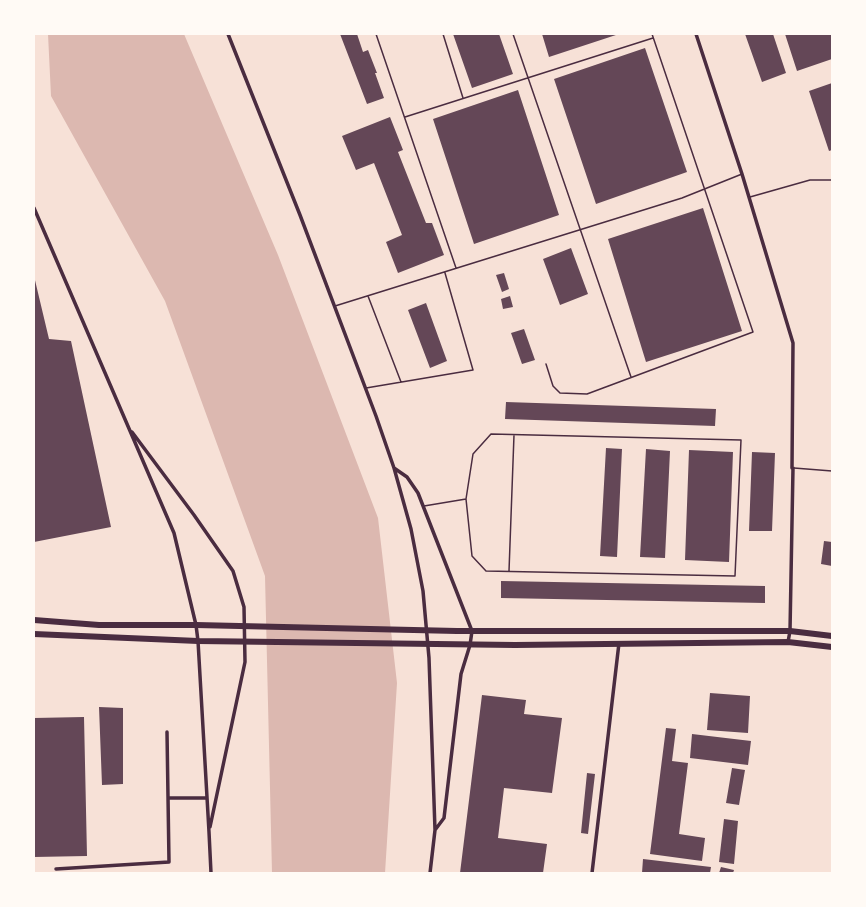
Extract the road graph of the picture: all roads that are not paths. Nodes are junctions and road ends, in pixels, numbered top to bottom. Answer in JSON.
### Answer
{"nodes":[{"id":1,"x":228,"y":34,"type":"edge"},
{"id":2,"x":376,"y":34,"type":"edge"},
{"id":3,"x":443,"y":34,"type":"edge"},
{"id":4,"x":513,"y":34,"type":"edge"},
{"id":5,"x":652,"y":34,"type":"edge"},
{"id":6,"x":696,"y":34,"type":"edge"},
{"id":7,"x":653,"y":38,"type":"junction"},
{"id":8,"x":528,"y":78,"type":"junction"},
{"id":9,"x":464,"y":98,"type":"junction"},
{"id":10,"x":405,"y":117,"type":"junction"},
{"id":11,"x":742,"y":174,"type":"junction"},
{"id":12,"x":832,"y":180,"type":"edge"},
{"id":13,"x":704,"y":189,"type":"junction"},
{"id":14,"x":749,"y":197,"type":"junction"},
{"id":15,"x":34,"y":208,"type":"edge"},
{"id":16,"x":580,"y":230,"type":"junction"},
{"id":17,"x":456,"y":268,"type":"junction"},
{"id":18,"x":445,"y":272,"type":"junction"},
{"id":19,"x":368,"y":296,"type":"junction"},
{"id":20,"x":335,"y":306,"type":"junction"},
{"id":21,"x":546,"y":364,"type":"dead end"},
{"id":22,"x":631,"y":377,"type":"junction"},
{"id":23,"x":401,"y":382,"type":"junction"},
{"id":24,"x":366,"y":388,"type":"junction"},
{"id":25,"x":128,"y":427,"type":"junction"},
{"id":26,"x":514,"y":434,"type":"junction"},
{"id":27,"x":394,"y":468,"type":"junction"},
{"id":28,"x":793,"y":468,"type":"junction"},
{"id":29,"x":832,"y":471,"type":"edge"},
{"id":30,"x":466,"y":500,"type":"junction"},
{"id":31,"x":423,"y":506,"type":"junction"},
{"id":32,"x":509,"y":571,"type":"junction"},
{"id":33,"x":34,"y":620,"type":"edge"},
{"id":34,"x":196,"y":625,"type":"junction"},
{"id":35,"x":472,"y":631,"type":"junction"},
{"id":36,"x":790,"y":631,"type":"junction"},
{"id":37,"x":34,"y":634,"type":"edge"},
{"id":38,"x":832,"y":636,"type":"edge"},
{"id":39,"x":198,"y":641,"type":"junction"},
{"id":40,"x":788,"y":642,"type":"junction"},
{"id":41,"x":619,"y":644,"type":"junction"},
{"id":42,"x":470,"y":645,"type":"junction"},
{"id":43,"x":832,"y":647,"type":"edge"},
{"id":44,"x":167,"y":732,"type":"dead end"},
{"id":45,"x":168,"y":798,"type":"junction"},
{"id":46,"x":207,"y":798,"type":"junction"},
{"id":47,"x":435,"y":830,"type":"junction"},
{"id":48,"x":209,"y":832,"type":"junction"},
{"id":49,"x":56,"y":870,"type":"dead end"},
{"id":50,"x":211,"y":873,"type":"edge"},
{"id":51,"x":430,"y":873,"type":"edge"},
{"id":52,"x":592,"y":873,"type":"edge"}],
"edges":[{"from":1,"to":20,"type":"street"},
{"from":2,"to":10,"type":"lane"},
{"from":3,"to":9,"type":"lane"},
{"from":4,"to":8,"type":"lane"},
{"from":5,"to":7,"type":"lane"},
{"from":6,"to":11,"type":"street"},
{"from":7,"to":8,"type":"lane"},
{"from":7,"to":13,"type":"lane"},
{"from":8,"to":9,"type":"lane"},
{"from":8,"to":16,"type":"lane"},
{"from":9,"to":10,"type":"lane"},
{"from":10,"to":17,"type":"lane"},
{"from":11,"to":13,"type":"lane"},
{"from":11,"to":14,"type":"street"},
{"from":12,"to":14,"type":"lane"},
{"from":13,"to":16,"type":"lane"},
{"from":13,"to":22,"type":"lane"},
{"from":14,"to":28,"type":"street"},
{"from":15,"to":25,"type":"street"},
{"from":16,"to":17,"type":"lane"},
{"from":16,"to":22,"type":"lane"},
{"from":17,"to":18,"type":"lane"},
{"from":18,"to":19,"type":"lane"},
{"from":18,"to":23,"type":"lane"},
{"from":19,"to":20,"type":"lane"},
{"from":19,"to":23,"type":"lane"},
{"from":20,"to":24,"type":"street"},
{"from":21,"to":22,"type":"lane"},
{"from":23,"to":24,"type":"lane"},
{"from":24,"to":27,"type":"street"},
{"from":25,"to":34,"type":"street"},
{"from":25,"to":48,"type":"street"},
{"from":26,"to":30,"type":"lane"},
{"from":26,"to":32,"type":"lane"},
{"from":26,"to":32,"type":"lane"},
{"from":27,"to":31,"type":"street"},
{"from":27,"to":47,"type":"street"},
{"from":28,"to":29,"type":"lane"},
{"from":28,"to":36,"type":"street"},
{"from":30,"to":31,"type":"lane"},
{"from":30,"to":32,"type":"lane"},
{"from":31,"to":35,"type":"street"},
{"from":33,"to":34,"type":"highway"},
{"from":34,"to":35,"type":"highway"},
{"from":34,"to":39,"type":"street"},
{"from":35,"to":36,"type":"highway"},
{"from":35,"to":42,"type":"street"},
{"from":36,"to":38,"type":"highway"},
{"from":36,"to":40,"type":"street"},
{"from":37,"to":39,"type":"highway"},
{"from":39,"to":42,"type":"highway"},
{"from":39,"to":46,"type":"street"},
{"from":40,"to":41,"type":"highway"},
{"from":40,"to":43,"type":"highway"},
{"from":41,"to":42,"type":"highway"},
{"from":41,"to":52,"type":"street"},
{"from":42,"to":47,"type":"street"},
{"from":44,"to":45,"type":"street"},
{"from":45,"to":46,"type":"street"},
{"from":45,"to":49,"type":"street"},
{"from":46,"to":48,"type":"street"},
{"from":47,"to":51,"type":"street"},
{"from":48,"to":50,"type":"street"}]}
